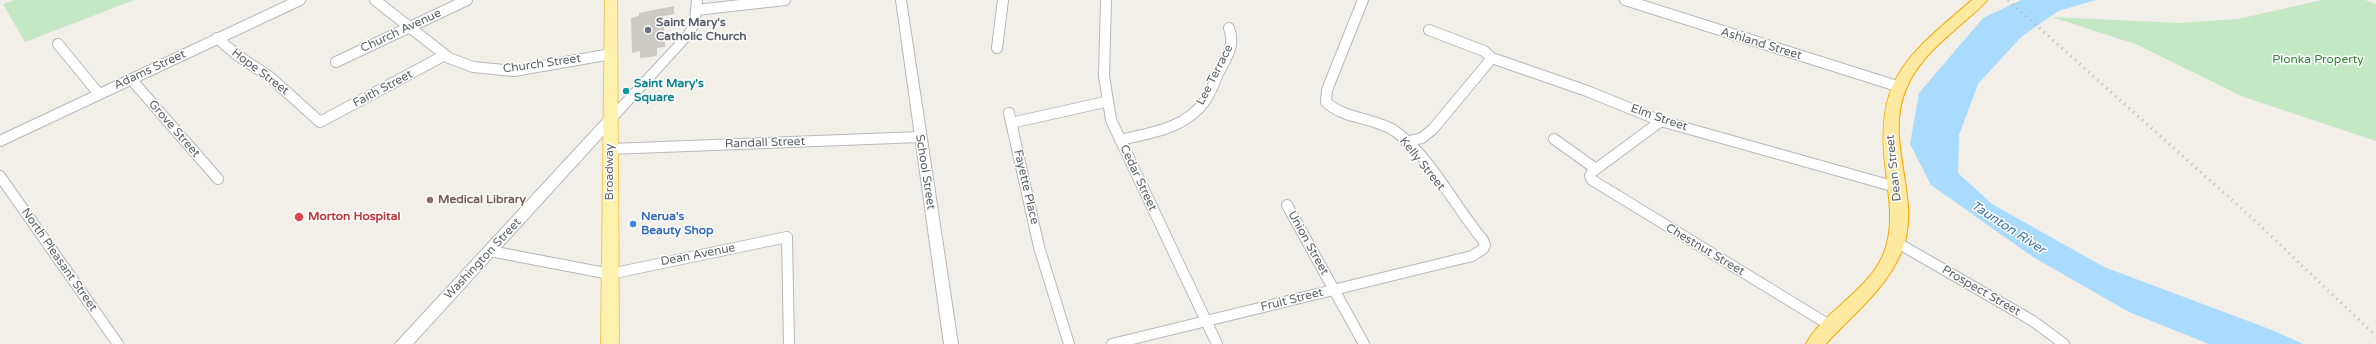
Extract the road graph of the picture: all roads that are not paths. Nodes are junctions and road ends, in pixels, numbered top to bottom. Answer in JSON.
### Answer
{"nodes":[{"id":1,"x":300,"y":0,"type":"edge"},
{"id":2,"x":375,"y":0,"type":"edge"},
{"id":3,"x":467,"y":0,"type":"edge"},
{"id":4,"x":611,"y":0,"type":"edge"},
{"id":5,"x":785,"y":0,"type":"edge"},
{"id":6,"x":901,"y":0,"type":"edge"},
{"id":7,"x":1003,"y":0,"type":"edge"},
{"id":8,"x":1106,"y":0,"type":"edge"},
{"id":9,"x":1363,"y":0,"type":"edge"},
{"id":10,"x":1625,"y":0,"type":"edge"},
{"id":11,"x":1980,"y":0,"type":"edge"},
{"id":12,"x":697,"y":5,"type":"edge"},
{"id":13,"x":409,"y":28,"type":"junction"},
{"id":14,"x":1229,"y":28,"type":"dead end"},
{"id":15,"x":1429,"y":30,"type":"dead end"},
{"id":16,"x":217,"y":38,"type":"junction"},
{"id":17,"x":58,"y":44,"type":"dead end"},
{"id":18,"x":997,"y":48,"type":"dead end"},
{"id":19,"x":611,"y":54,"type":"junction"},
{"id":20,"x":445,"y":55,"type":"junction"},
{"id":21,"x":1492,"y":58,"type":"junction"},
{"id":22,"x":336,"y":62,"type":"dead end"},
{"id":23,"x":130,"y":79,"type":"junction"},
{"id":24,"x":1897,"y":86,"type":"junction"},
{"id":25,"x":99,"y":94,"type":"junction"},
{"id":26,"x":1105,"y":102,"type":"junction"},
{"id":27,"x":610,"y":120,"type":"junction"},
{"id":28,"x":1661,"y":121,"type":"junction"},
{"id":29,"x":320,"y":122,"type":"joint"},
{"id":30,"x":920,"y":137,"type":"junction"},
{"id":31,"x":0,"y":140,"type":"edge"},
{"id":32,"x":1120,"y":140,"type":"junction"},
{"id":33,"x":1554,"y":140,"type":"dead end"},
{"id":34,"x":1406,"y":142,"type":"junction"},
{"id":35,"x":610,"y":149,"type":"junction"},
{"id":36,"x":1596,"y":169,"type":"junction"},
{"id":37,"x":1,"y":178,"type":"edge"},
{"id":38,"x":218,"y":179,"type":"dead end"},
{"id":39,"x":1896,"y":187,"type":"junction"},
{"id":40,"x":1288,"y":205,"type":"dead end"},
{"id":41,"x":1896,"y":242,"type":"junction"},
{"id":42,"x":490,"y":251,"type":"junction"},
{"id":43,"x":1472,"y":256,"type":"joint"},
{"id":44,"x":610,"y":274,"type":"junction"},
{"id":45,"x":1334,"y":290,"type":"junction"},
{"id":46,"x":1207,"y":320,"type":"junction"},
{"id":47,"x":1831,"y":326,"type":"junction"},
{"id":48,"x":1816,"y":343,"type":"edge"},
{"id":49,"x":118,"y":344,"type":"edge"},
{"id":50,"x":403,"y":344,"type":"edge"},
{"id":51,"x":610,"y":344,"type":"edge"},
{"id":52,"x":788,"y":344,"type":"edge"},
{"id":53,"x":951,"y":344,"type":"edge"},
{"id":54,"x":1069,"y":344,"type":"edge"},
{"id":55,"x":1112,"y":344,"type":"edge"},
{"id":56,"x":1218,"y":344,"type":"edge"},
{"id":57,"x":1364,"y":344,"type":"edge"},
{"id":58,"x":2064,"y":344,"type":"edge"}],
"edges":[{"from":1,"to":16,"type":"street","name":"Adams Street"},
{"from":2,"to":13,"type":"street","name":"Church Street"},
{"from":3,"to":13,"type":"street","name":"Church Avenue"},
{"from":4,"to":19,"type":"main road","name":"Broadway"},
{"from":5,"to":12,"type":"street"},
{"from":6,"to":30,"type":"street","name":"School Street"},
{"from":7,"to":18,"type":"street"},
{"from":8,"to":26,"type":"street","name":"Cedar Street"},
{"from":9,"to":34,"type":"street","name":"Kelly Street"},
{"from":10,"to":24,"type":"street","name":"Ashland Street"},
{"from":11,"to":24,"type":"highway","name":"Dean Street"},
{"from":12,"to":27,"type":"street"},
{"from":13,"to":20,"type":"street","name":"Church Street"},
{"from":13,"to":22,"type":"street","name":"Church Avenue"},
{"from":14,"to":32,"type":"street","name":"Lee Terrace"},
{"from":15,"to":21,"type":"street","name":"Elm Street"},
{"from":16,"to":23,"type":"street","name":"Adams Street"},
{"from":16,"to":29,"type":"street","name":"Hope Street"},
{"from":17,"to":25,"type":"street"},
{"from":19,"to":20,"type":"street","name":"Church Street"},
{"from":19,"to":27,"type":"main road","name":"Broadway"},
{"from":20,"to":29,"type":"street","name":"Faith Street"},
{"from":21,"to":28,"type":"street","name":"Elm Street"},
{"from":21,"to":34,"type":"street"},
{"from":23,"to":25,"type":"street","name":"Adams Street"},
{"from":23,"to":38,"type":"street","name":"Grove Street"},
{"from":24,"to":39,"type":"highway","name":"Dean Street"},
{"from":25,"to":31,"type":"street","name":"Adams Street"},
{"from":26,"to":32,"type":"street","name":"Cedar Street"},
{"from":26,"to":54,"type":"street","name":"Fayette Place"},
{"from":27,"to":35,"type":"main road","name":"Broadway"},
{"from":27,"to":42,"type":"main road","name":"Washington Street"},
{"from":28,"to":36,"type":"street"},
{"from":28,"to":39,"type":"street","name":"Elm Street"},
{"from":30,"to":35,"type":"street","name":"Randall Street"},
{"from":30,"to":53,"type":"street","name":"School Street"},
{"from":32,"to":46,"type":"street","name":"Cedar Street"},
{"from":33,"to":36,"type":"street"},
{"from":34,"to":43,"type":"street","name":"Kelly Street"},
{"from":35,"to":44,"type":"main road","name":"Broadway"},
{"from":36,"to":47,"type":"street","name":"Chestnut Street"},
{"from":37,"to":49,"type":"street","name":"North Pleasant Street"},
{"from":39,"to":41,"type":"highway","name":"Dean Street"},
{"from":40,"to":45,"type":"street","name":"Union Street"},
{"from":41,"to":47,"type":"highway","name":"Dean Street"},
{"from":41,"to":58,"type":"street","name":"Prospect Street"},
{"from":42,"to":44,"type":"street"},
{"from":42,"to":50,"type":"main road","name":"Washington Street"},
{"from":43,"to":45,"type":"street","name":"Fruit Street"},
{"from":44,"to":51,"type":"main road","name":"Broadway"},
{"from":44,"to":52,"type":"street","name":"Dean Avenue"},
{"from":45,"to":46,"type":"street","name":"Fruit Street"},
{"from":45,"to":57,"type":"street","name":"Union Street"},
{"from":46,"to":55,"type":"street","name":"Fruit Street"},
{"from":46,"to":56,"type":"street","name":"Cedar Street"},
{"from":47,"to":48,"type":"highway","name":"Dean Street"}]}
